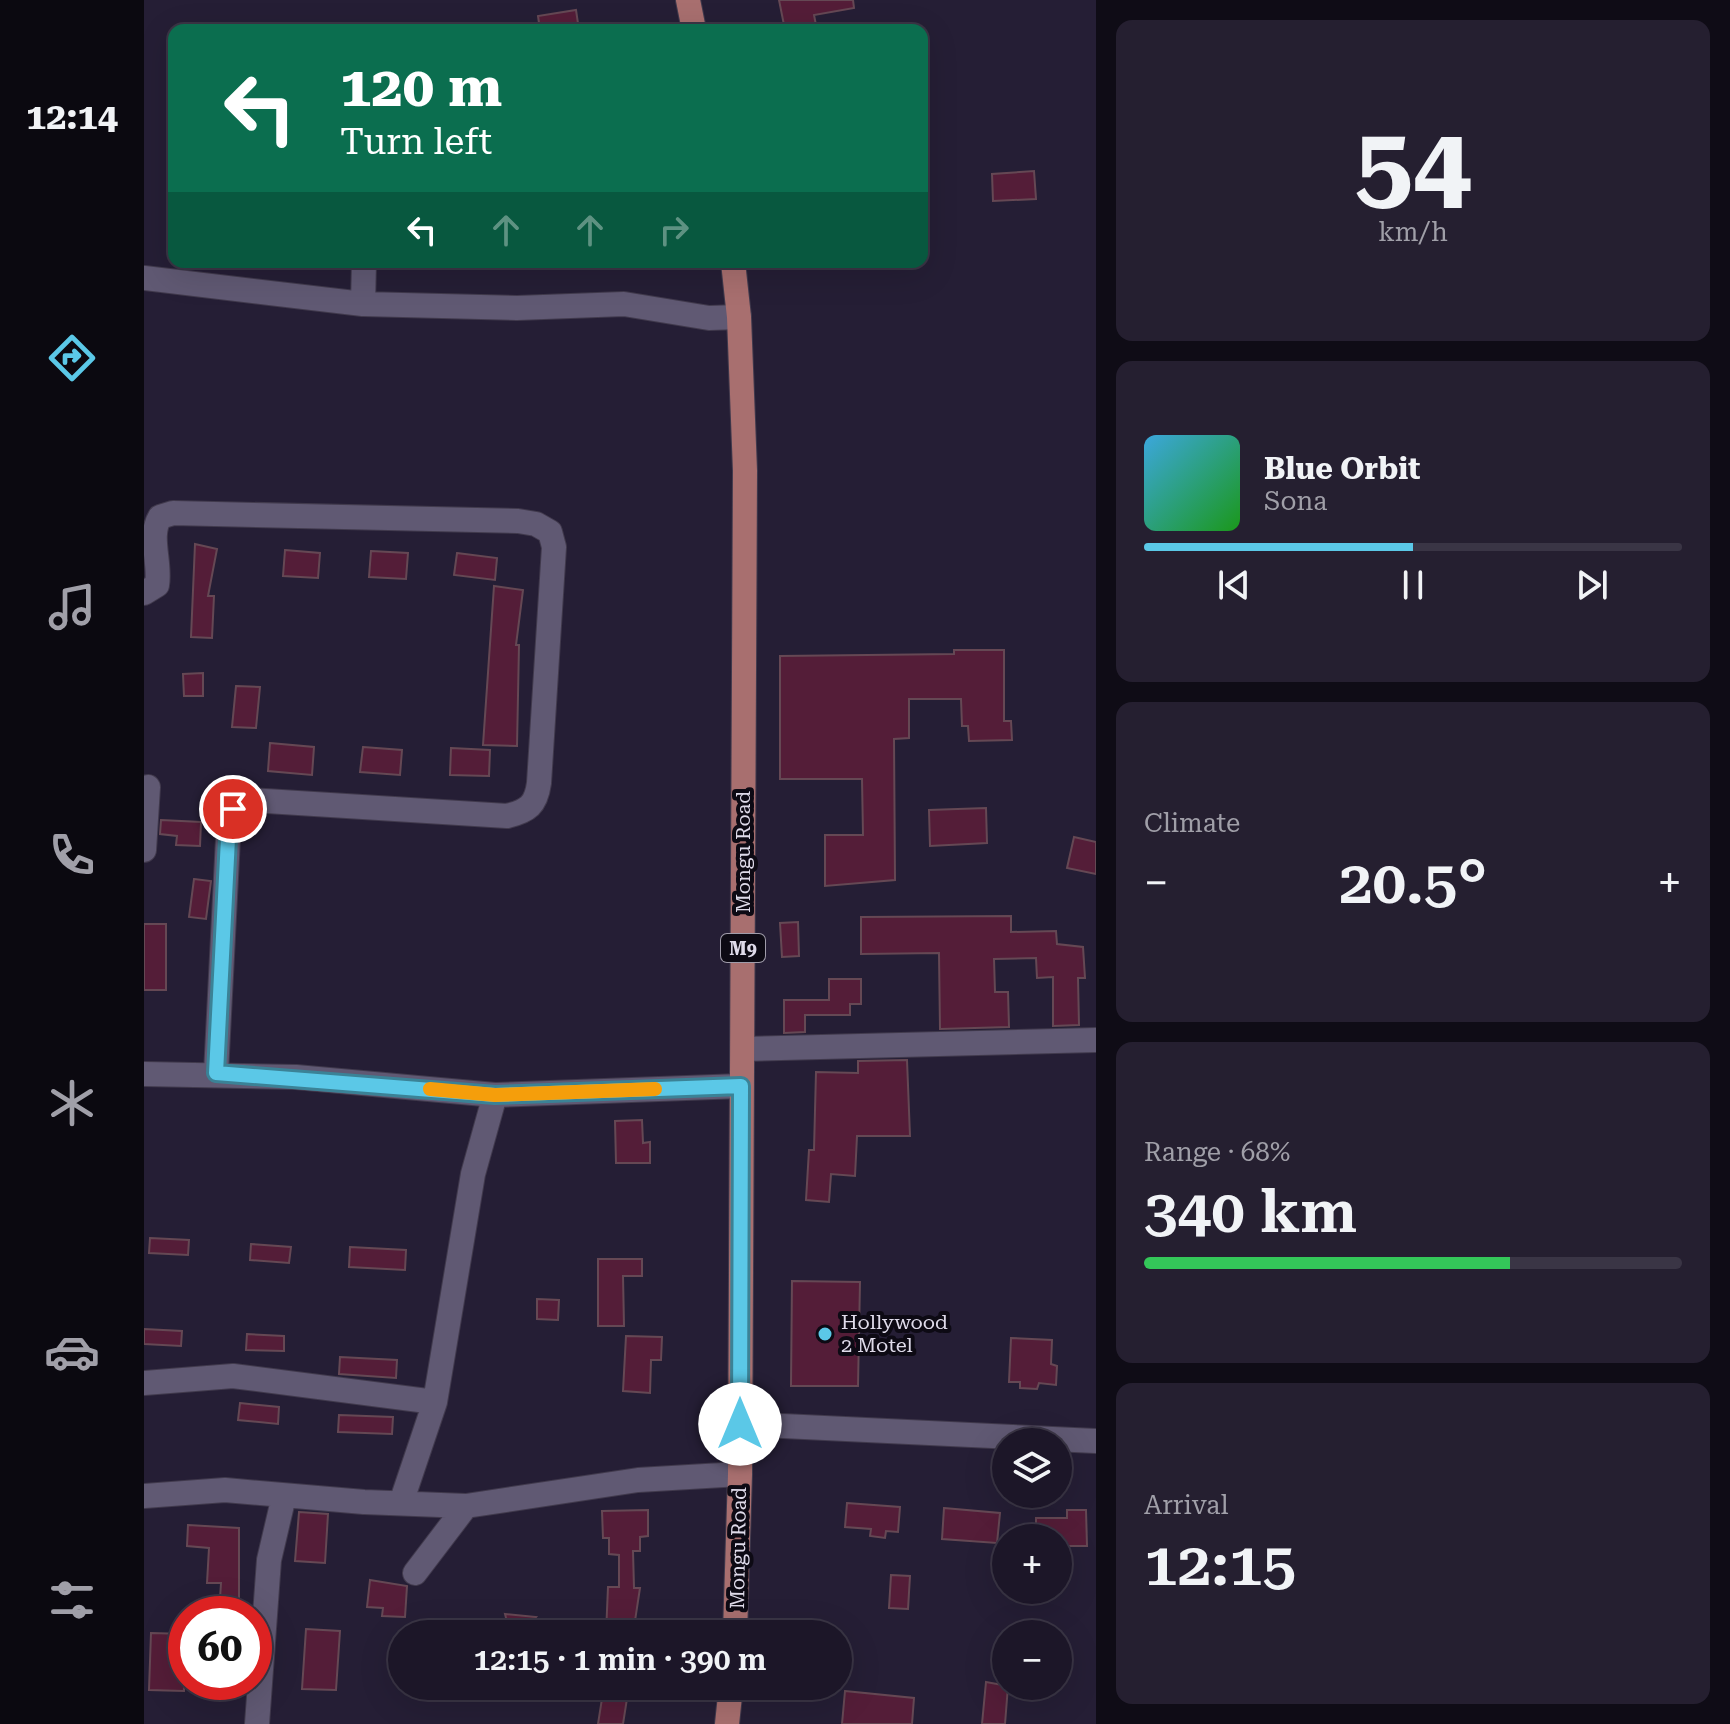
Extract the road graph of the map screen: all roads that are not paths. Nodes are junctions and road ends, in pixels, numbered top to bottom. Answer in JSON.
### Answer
{"nodes":[{"id":1,"x":688,"y":0,"type":"edge"},
{"id":2,"x":693,"y":24,"type":"edge"},
{"id":3,"x":364,"y":268,"type":"edge"},
{"id":4,"x":734,"y":268,"type":"edge"},
{"id":5,"x":144,"y":278,"type":"edge"},
{"id":6,"x":363,"y":304,"type":"junction"},
{"id":7,"x":739,"y":317,"type":"junction"},
{"id":8,"x":144,"y":593,"type":"edge"},
{"id":9,"x":148,"y":787,"type":"dead end"},
{"id":10,"x":144,"y":850,"type":"edge"},
{"id":11,"x":1096,"y":1040,"type":"edge"},
{"id":12,"x":743,"y":1049,"type":"junction"},
{"id":13,"x":216,"y":1073,"type":"junction"},
{"id":14,"x":144,"y":1074,"type":"edge"},
{"id":15,"x":741,"y":1086,"type":"junction"},
{"id":16,"x":495,"y":1095,"type":"junction"},
{"id":17,"x":144,"y":1383,"type":"edge"},
{"id":18,"x":435,"y":1402,"type":"junction"},
{"id":19,"x":740,"y":1424,"type":"junction"},
{"id":20,"x":1096,"y":1441,"type":"edge"},
{"id":21,"x":740,"y":1474,"type":"junction"},
{"id":22,"x":144,"y":1496,"type":"edge"},
{"id":23,"x":284,"y":1496,"type":"junction"},
{"id":24,"x":401,"y":1503,"type":"junction"},
{"id":25,"x":466,"y":1506,"type":"junction"},
{"id":26,"x":415,"y":1573,"type":"dead end"},
{"id":27,"x":735,"y":1620,"type":"edge"},
{"id":28,"x":730,"y":1700,"type":"edge"},
{"id":29,"x":257,"y":1724,"type":"edge"},
{"id":30,"x":727,"y":1724,"type":"edge"}],
"edges":[{"from":1,"to":2,"type":"main road"},
{"from":3,"to":6,"type":"street"},
{"from":4,"to":7,"type":"main road","name":"Mongu Road","number":"M9"},
{"from":5,"to":6,"type":"street"},
{"from":6,"to":7,"type":"street"},
{"from":7,"to":12,"type":"main road","name":"Mongu Road","number":"M9"},
{"from":8,"to":13,"type":"street"},
{"from":9,"to":10,"type":"street"},
{"from":11,"to":12,"type":"street"},
{"from":12,"to":15,"type":"main road","name":"Mongu Road","number":"M9"},
{"from":13,"to":14,"type":"street"},
{"from":13,"to":16,"type":"street"},
{"from":15,"to":16,"type":"street"},
{"from":15,"to":19,"type":"main road","name":"Mongu Road","number":"M9"},
{"from":16,"to":18,"type":"street"},
{"from":17,"to":18,"type":"street"},
{"from":18,"to":24,"type":"street"},
{"from":19,"to":20,"type":"street"},
{"from":19,"to":21,"type":"main road","name":"Mongu Road","number":"M9"},
{"from":21,"to":25,"type":"street"},
{"from":21,"to":27,"type":"main road","name":"Mongu Road","number":"M9"},
{"from":22,"to":23,"type":"street"},
{"from":23,"to":24,"type":"street"},
{"from":23,"to":29,"type":"street"},
{"from":24,"to":25,"type":"street"},
{"from":25,"to":26,"type":"street"},
{"from":28,"to":30,"type":"main road"}]}
